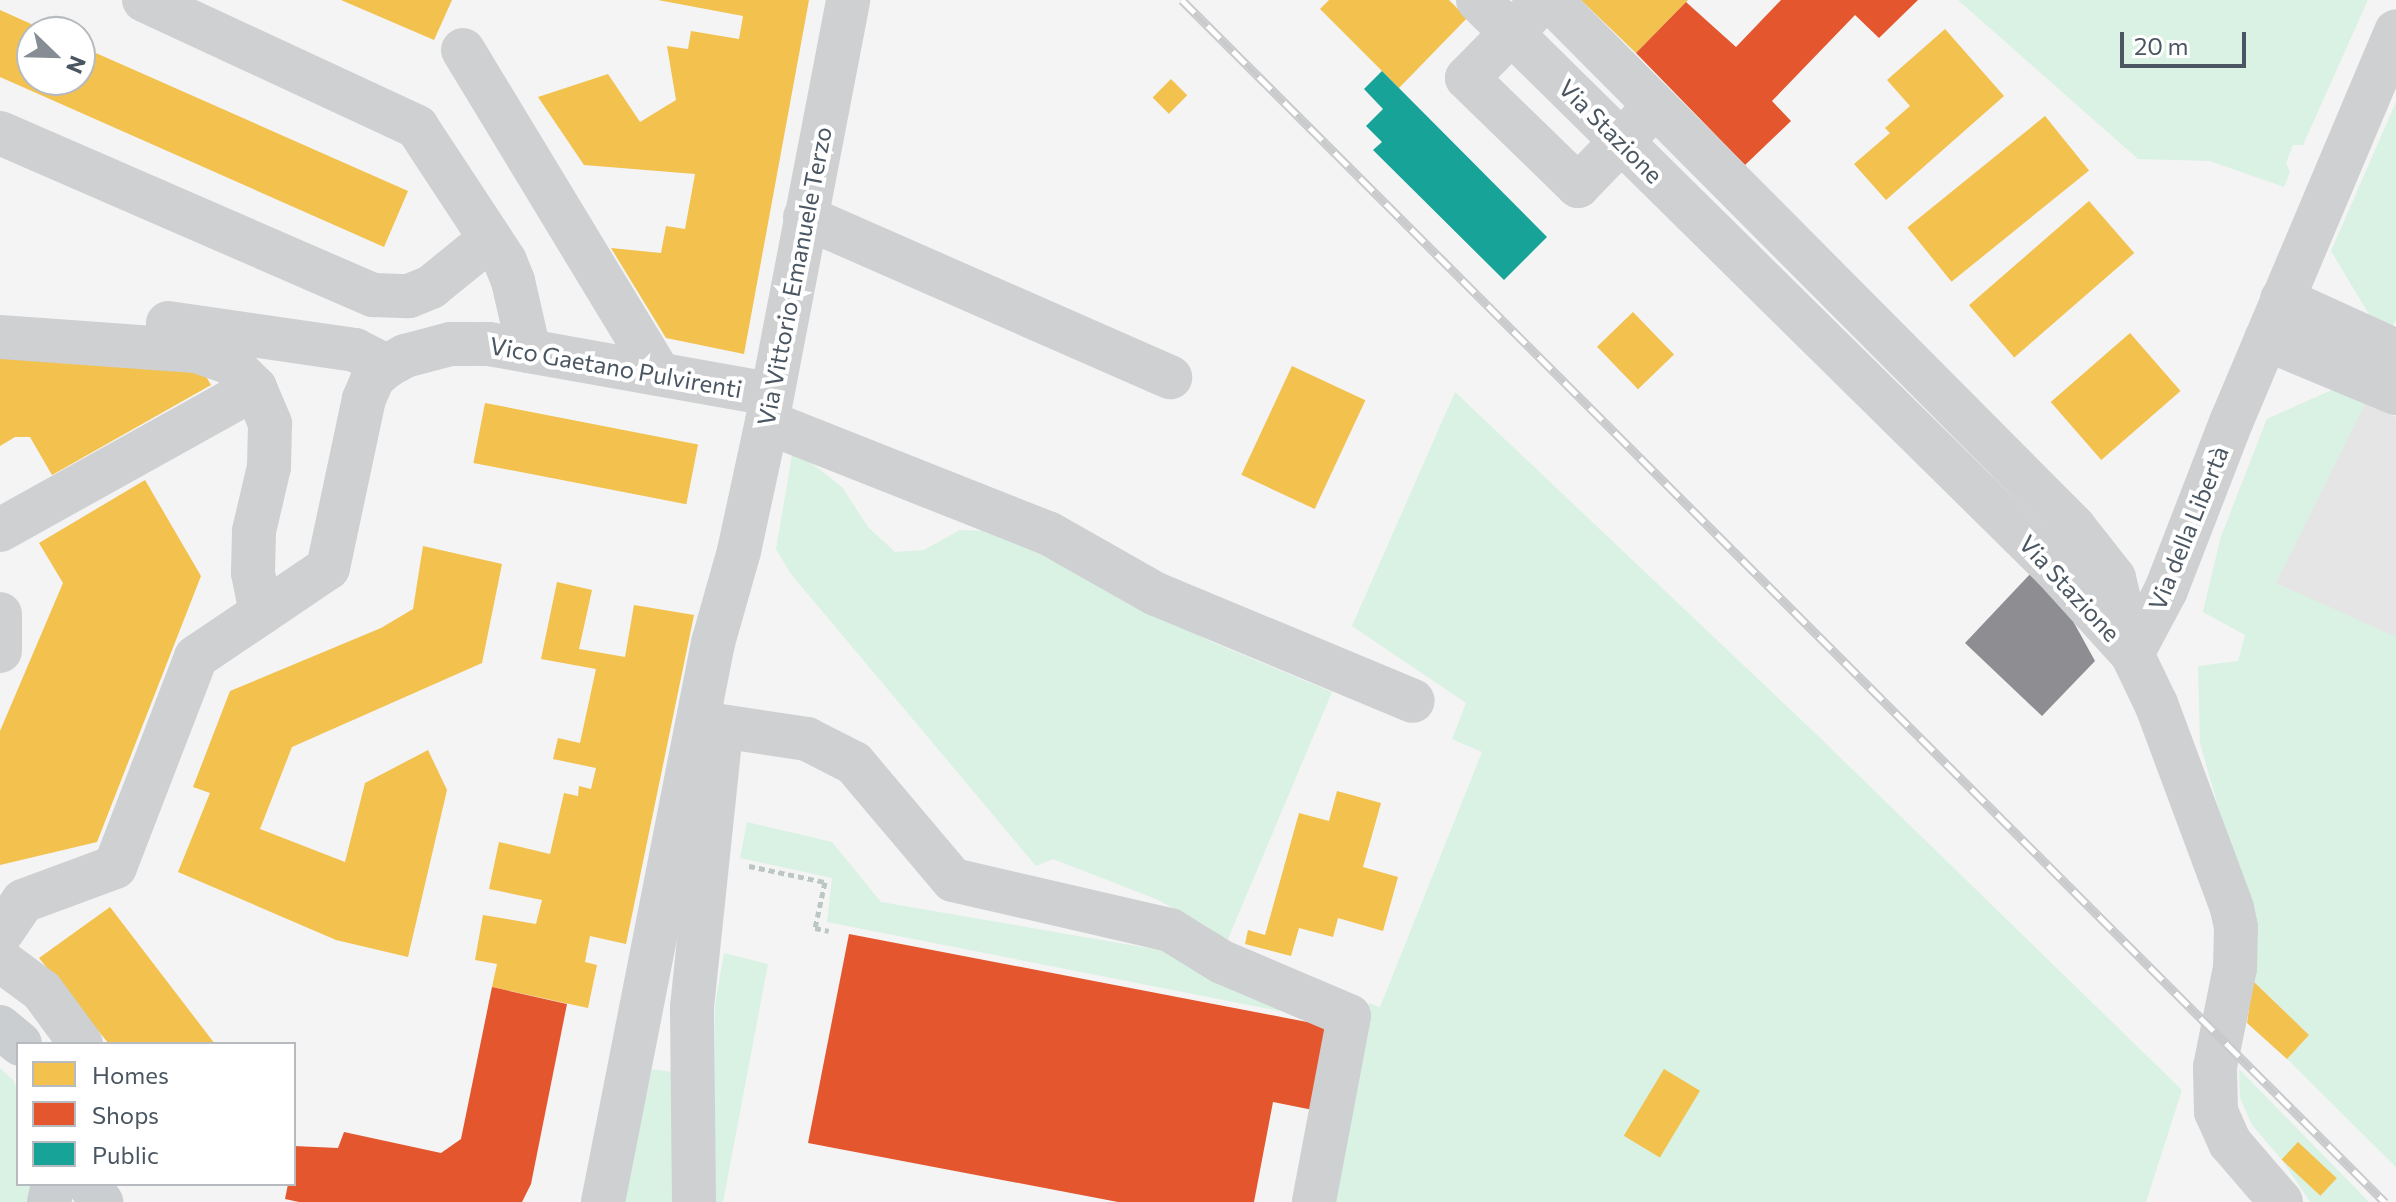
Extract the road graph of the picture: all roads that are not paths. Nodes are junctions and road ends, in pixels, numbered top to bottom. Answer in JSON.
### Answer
{"nodes":[{"id":1,"x":144,"y":0,"type":"edge"},
{"id":2,"x":848,"y":0,"type":"edge"},
{"id":3,"x":1478,"y":0,"type":"edge"},
{"id":4,"x":1543,"y":0,"type":"edge"},
{"id":5,"x":1550,"y":0,"type":"edge"},
{"id":6,"x":2396,"y":31,"type":"edge"},
{"id":7,"x":1512,"y":32,"type":"junction"},
{"id":8,"x":463,"y":50,"type":"dead end"},
{"id":9,"x":1656,"y":105,"type":"junction"},
{"id":10,"x":0,"y":133,"type":"edge"},
{"id":11,"x":1621,"y":141,"type":"junction"},
{"id":12,"x":805,"y":217,"type":"junction"},
{"id":13,"x":490,"y":239,"type":"junction"},
{"id":14,"x":0,"y":309,"type":"edge"},
{"id":15,"x":2274,"y":319,"type":"junction"},
{"id":16,"x":0,"y":337,"type":"edge"},
{"id":17,"x":529,"y":351,"type":"junction"},
{"id":18,"x":2396,"y":351,"type":"edge"},
{"id":19,"x":387,"y":366,"type":"junction"},
{"id":20,"x":659,"y":374,"type":"junction"},
{"id":21,"x":1170,"y":377,"type":"dead end"},
{"id":22,"x":255,"y":388,"type":"junction"},
{"id":23,"x":2396,"y":393,"type":"edge"},
{"id":24,"x":769,"y":408,"type":"junction"},
{"id":25,"x":0,"y":529,"type":"edge"},
{"id":26,"x":739,"y":551,"type":"junction"},
{"id":27,"x":261,"y":613,"type":"junction"},
{"id":28,"x":0,"y":614,"type":"edge"},
{"id":29,"x":0,"y":651,"type":"edge"},
{"id":30,"x":2132,"y":654,"type":"junction"},
{"id":31,"x":1413,"y":701,"type":"dead end"},
{"id":32,"x":721,"y":726,"type":"junction"},
{"id":33,"x":2,"y":934,"type":"edge"},
{"id":34,"x":0,"y":1027,"type":"edge"},
{"id":35,"x":18,"y":1042,"type":"edge"},
{"id":36,"x":80,"y":1042,"type":"edge"},
{"id":37,"x":603,"y":1202,"type":"edge"},
{"id":38,"x":694,"y":1202,"type":"edge"},
{"id":39,"x":1314,"y":1202,"type":"edge"},
{"id":40,"x":2281,"y":1202,"type":"edge"}],
"edges":[{"from":1,"to":13,"type":"street"},
{"from":2,"to":12,"type":"street","name":"Via Vittorio Emanuele Terzo"},
{"from":3,"to":7,"type":"street","name":"Via Stazione"},
{"from":4,"to":7,"type":"street"},
{"from":5,"to":9,"type":"street","name":"Via Stazione"},
{"from":6,"to":15,"type":"street","name":"Via della Libertà"},
{"from":7,"to":11,"type":"street","name":"Via Stazione"},
{"from":7,"to":11,"type":"street"},
{"from":8,"to":20,"type":"street"},
{"from":9,"to":11,"type":"street"},
{"from":9,"to":30,"type":"street","name":"Via Stazione"},
{"from":10,"to":13,"type":"street"},
{"from":11,"to":30,"type":"street","name":"Via Stazione"},
{"from":12,"to":21,"type":"street"},
{"from":12,"to":24,"type":"street","name":"Via Vittorio Emanuele Terzo"},
{"from":13,"to":17,"type":"street"},
{"from":14,"to":19,"type":"street"},
{"from":15,"to":18,"type":"street"},
{"from":15,"to":23,"type":"street"},
{"from":15,"to":30,"type":"street","name":"Via della Libertà"},
{"from":16,"to":22,"type":"street"},
{"from":17,"to":19,"type":"street","name":"Vico Gaetano Pulvirenti"},
{"from":17,"to":20,"type":"street","name":"Vico Gaetano Pulvirenti"},
{"from":19,"to":27,"type":"street"},
{"from":20,"to":24,"type":"street","name":"Vico Gaetano Pulvirenti"},
{"from":22,"to":25,"type":"street"},
{"from":22,"to":27,"type":"street"},
{"from":24,"to":26,"type":"street","name":"Via Vittorio Emanuele Terzo"},
{"from":24,"to":31,"type":"street","name":"Vico Gaetano Pulvirenti"},
{"from":26,"to":32,"type":"street"},
{"from":26,"to":37,"type":"street"},
{"from":27,"to":33,"type":"street"},
{"from":28,"to":29,"type":"street"},
{"from":30,"to":40,"type":"street"},
{"from":32,"to":38,"type":"street"},
{"from":32,"to":39,"type":"street"},
{"from":33,"to":36,"type":"street"},
{"from":34,"to":35,"type":"main road"}]}
